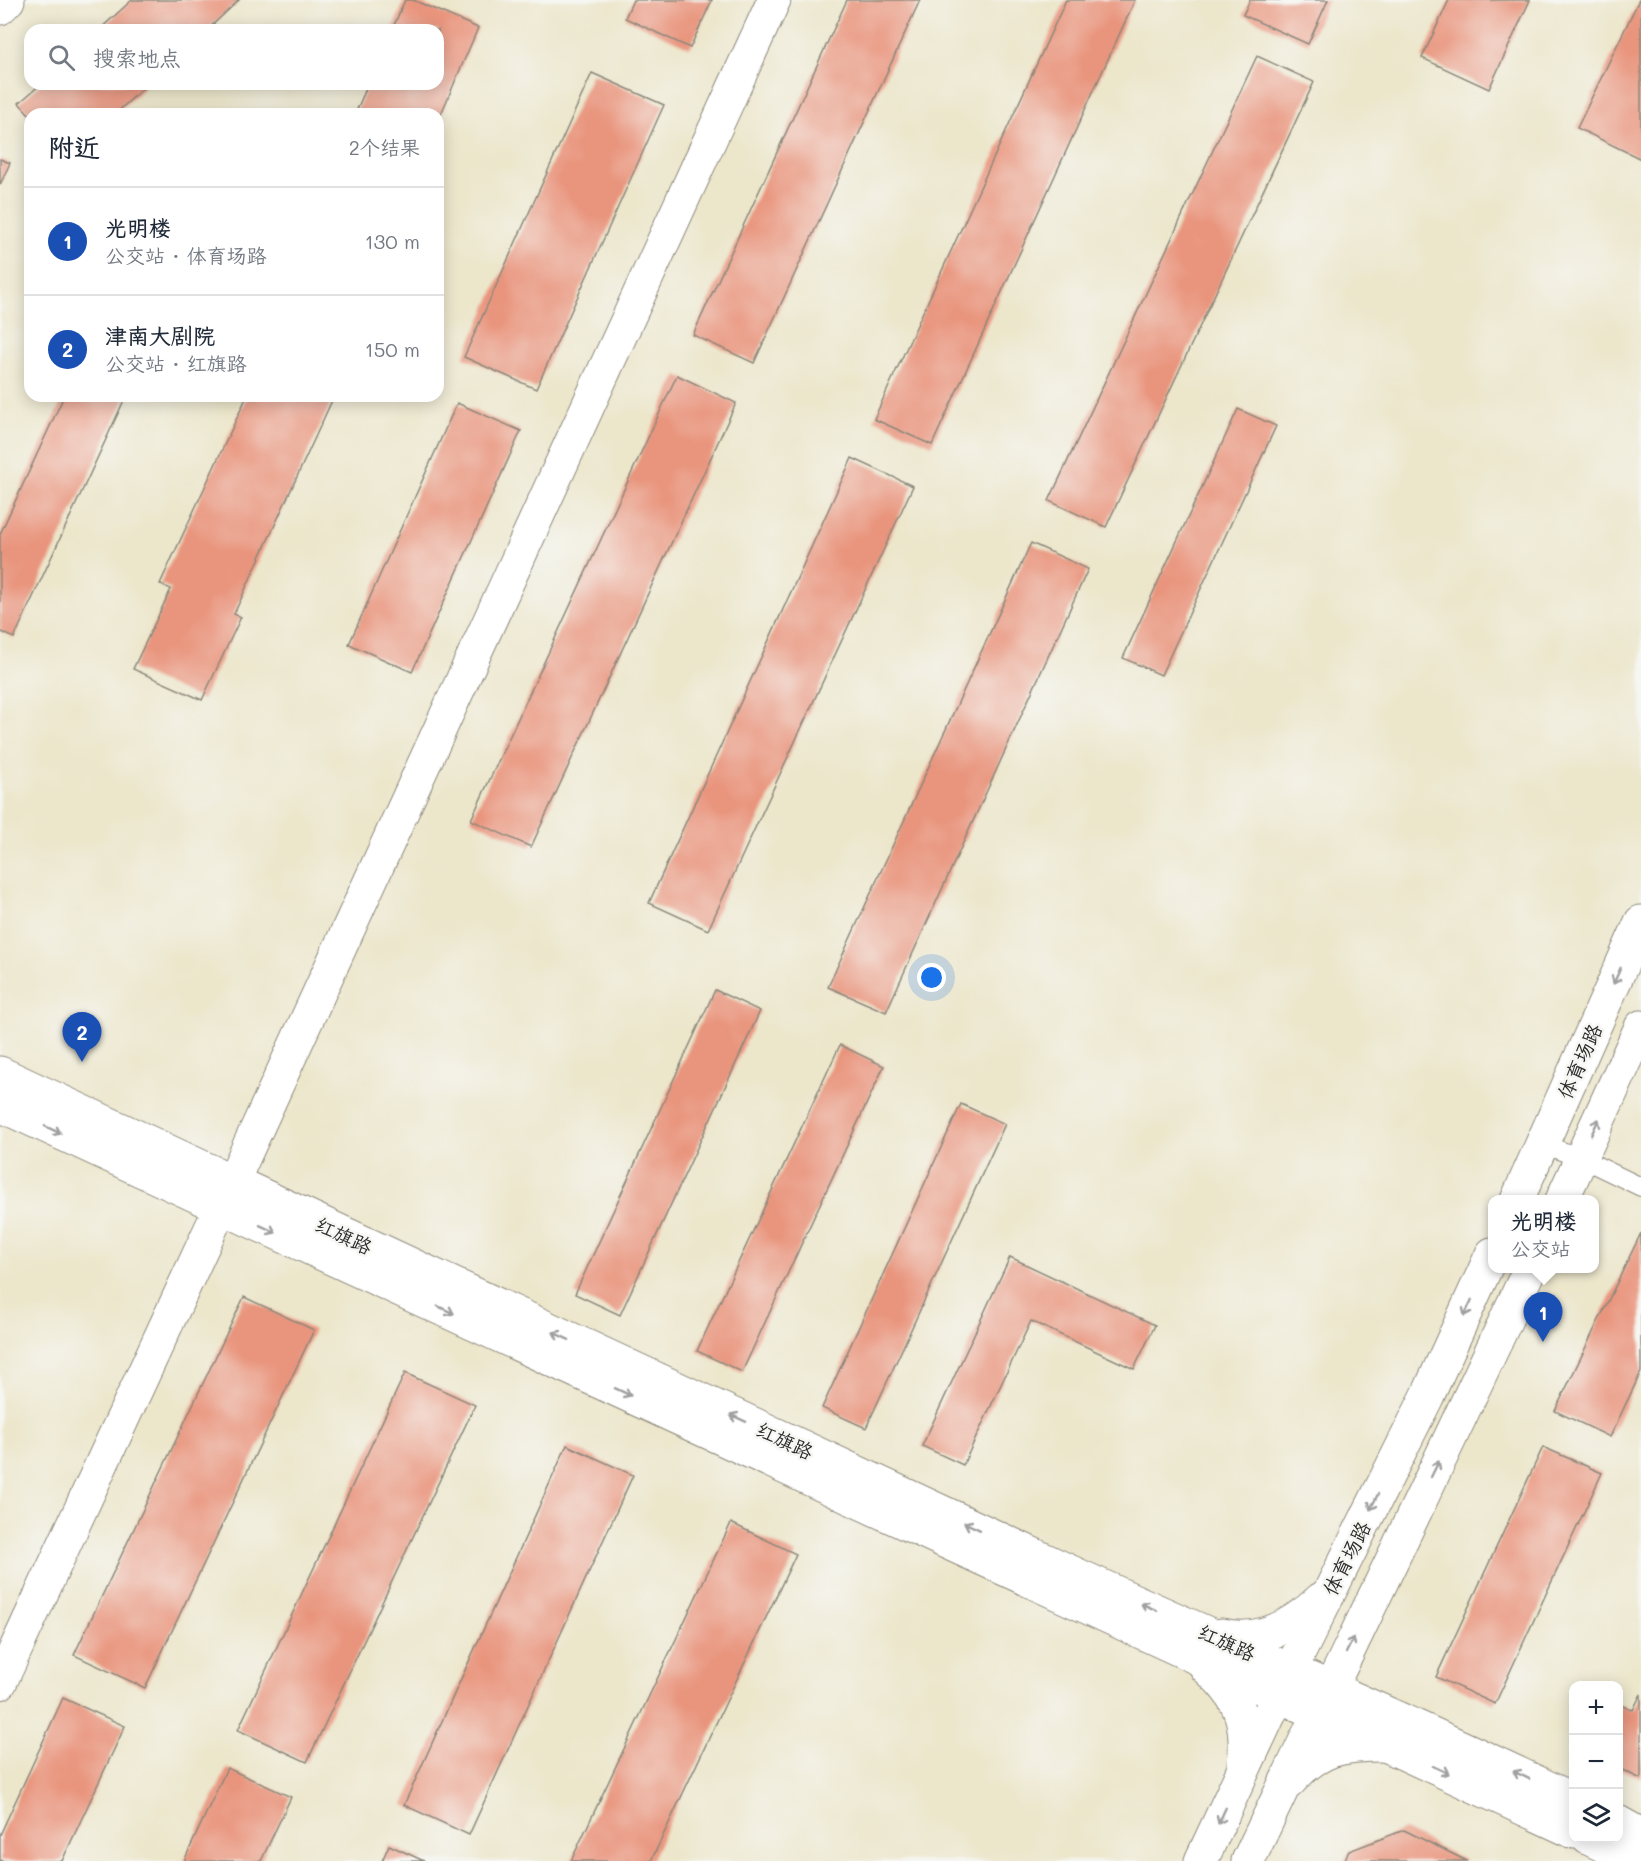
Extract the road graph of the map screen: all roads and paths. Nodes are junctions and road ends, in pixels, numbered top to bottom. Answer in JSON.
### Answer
{"nodes":[{"id":1,"x":9,"y":0,"type":"edge"},
{"id":2,"x":774,"y":0,"type":"edge"},
{"id":3,"x":0,"y":8,"type":"edge"},
{"id":4,"x":1641,"y":922,"type":"edge"},
{"id":5,"x":1641,"y":1027,"type":"edge"},
{"id":6,"x":0,"y":1073,"type":"edge"},
{"id":7,"x":0,"y":1105,"type":"edge"},
{"id":8,"x":1542,"y":1144,"type":"junction"},
{"id":9,"x":1581,"y":1158,"type":"junction"},
{"id":10,"x":1641,"y":1187,"type":"edge"},
{"id":11,"x":227,"y":1195,"type":"junction"},
{"id":12,"x":1519,"y":1195,"type":"edge"},
{"id":13,"x":1564,"y":1195,"type":"edge"},
{"id":14,"x":1488,"y":1263,"type":"edge"},
{"id":15,"x":1528,"y":1273,"type":"edge"},
{"id":16,"x":1333,"y":1585,"type":"junction"},
{"id":17,"x":1196,"y":1642,"type":"junction"},
{"id":18,"x":0,"y":1683,"type":"edge"},
{"id":19,"x":1301,"y":1697,"type":"junction"},
{"id":20,"x":1394,"y":1732,"type":"junction"},
{"id":21,"x":1243,"y":1772,"type":"junction"},
{"id":22,"x":1280,"y":1793,"type":"junction"},
{"id":23,"x":1569,"y":1798,"type":"edge"},
{"id":24,"x":1623,"y":1825,"type":"edge"},
{"id":25,"x":1569,"y":1829,"type":"edge"},
{"id":26,"x":1641,"y":1835,"type":"edge"},
{"id":27,"x":1597,"y":1843,"type":"edge"},
{"id":28,"x":1201,"y":1861,"type":"edge"},
{"id":29,"x":1248,"y":1861,"type":"edge"},
{"id":30,"x":1631,"y":1861,"type":"edge"}],
"edges":[{"from":1,"to":3,"type":"main road"},
{"from":2,"to":11,"type":"main road"},
{"from":4,"to":8,"type":"main road","name":"体育场路","one_way":true},
{"from":9,"to":5,"type":"main road","one_way":true},
{"from":6,"to":11,"type":"main road","name":"红旗路"},
{"from":7,"to":11,"type":"main road","name":"红旗路","one_way":true},
{"from":8,"to":9,"type":"lane"},
{"from":8,"to":12,"type":"main road","name":"体育场路"},
{"from":9,"to":10,"type":"lane"},
{"from":9,"to":13,"type":"main road"},
{"from":11,"to":17,"type":"main road","name":"红旗路"},
{"from":11,"to":18,"type":"main road"},
{"from":14,"to":16,"type":"main road","name":"体育场路","one_way":true},
{"from":19,"to":15,"type":"main road","name":"体育场路","one_way":true},
{"from":16,"to":17,"type":"main road"},
{"from":16,"to":19,"type":"main road","name":"体育场路"},
{"from":17,"to":19,"type":"main road","name":"红旗路"},
{"from":17,"to":21,"type":"main road"},
{"from":19,"to":20,"type":"main road","name":"红旗路"},
{"from":19,"to":21,"type":"main road","name":"体育场路"},
{"from":19,"to":22,"type":"main road","name":"体育场路"},
{"from":20,"to":22,"type":"main road"},
{"from":23,"to":20,"type":"main road","name":"红旗路","one_way":true},
{"from":20,"to":25,"type":"main road","name":"红旗路","one_way":true},
{"from":21,"to":28,"type":"main road","name":"体育场路","one_way":true},
{"from":22,"to":29,"type":"main road","name":"体育场路"},
{"from":24,"to":26,"type":"main road"},
{"from":27,"to":30,"type":"main road"}]}
